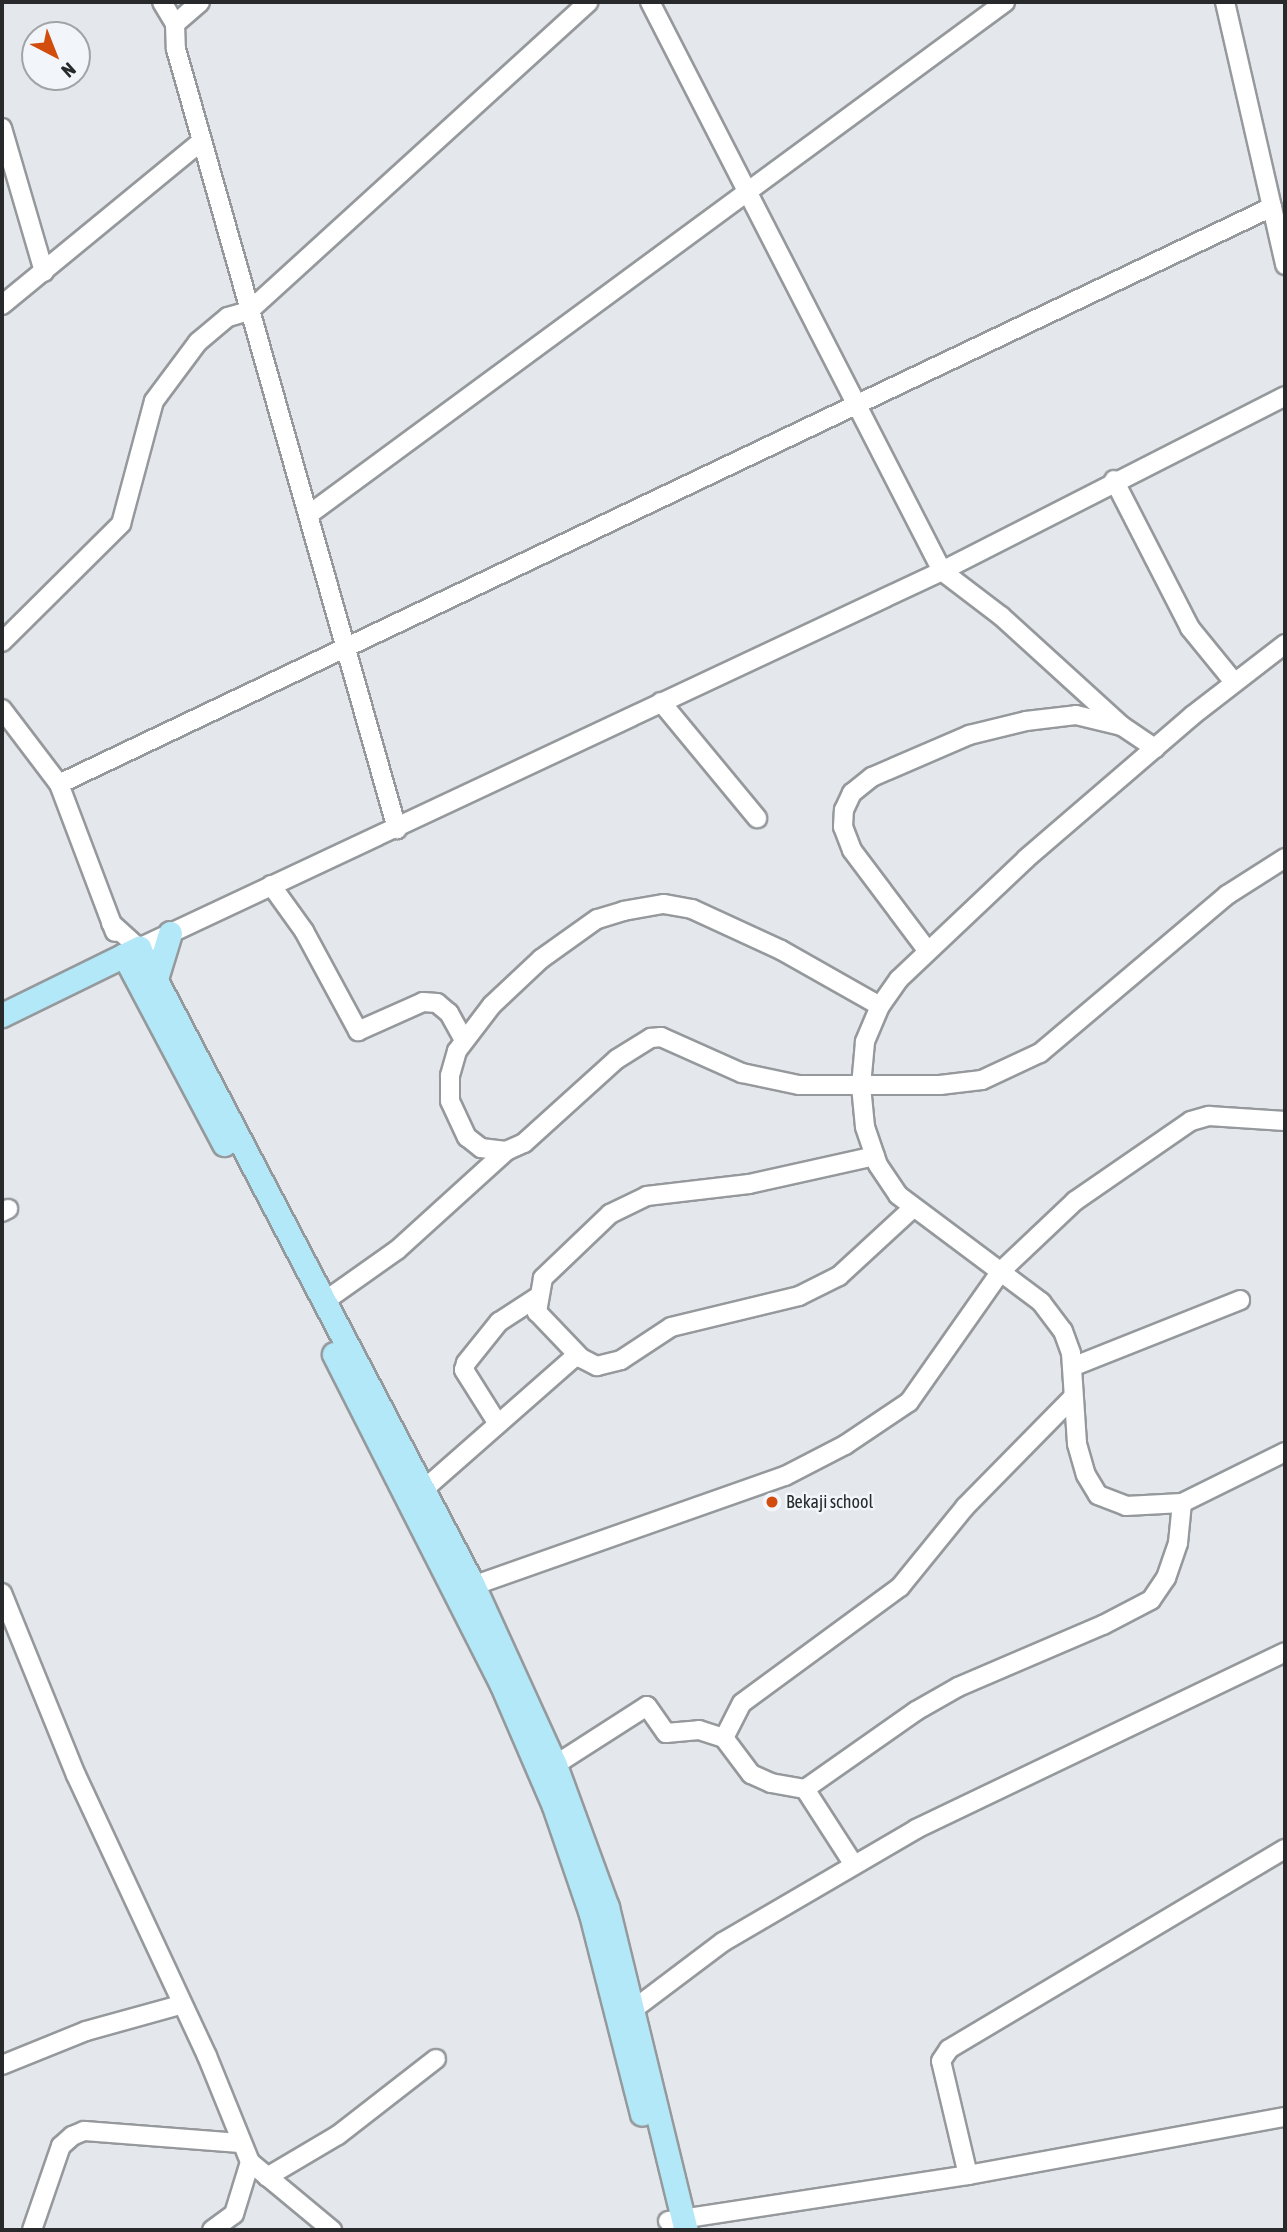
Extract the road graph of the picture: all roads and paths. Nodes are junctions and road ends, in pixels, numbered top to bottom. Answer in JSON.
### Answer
{"nodes":[{"id":1,"x":162,"y":2,"type":"edge"},
{"id":2,"x":200,"y":2,"type":"edge"},
{"id":3,"x":589,"y":2,"type":"edge"},
{"id":4,"x":650,"y":2,"type":"edge"},
{"id":5,"x":1005,"y":2,"type":"edge"},
{"id":6,"x":1225,"y":2,"type":"edge"},
{"id":7,"x":175,"y":24,"type":"junction"},
{"id":8,"x":2,"y":128,"type":"edge"},
{"id":9,"x":202,"y":141,"type":"junction"},
{"id":10,"x":747,"y":188,"type":"junction"},
{"id":11,"x":1272,"y":208,"type":"junction"},
{"id":12,"x":1285,"y":265,"type":"edge"},
{"id":13,"x":44,"y":272,"type":"junction"},
{"id":14,"x":2,"y":305,"type":"edge"},
{"id":15,"x":249,"y":311,"type":"junction"},
{"id":16,"x":1285,"y":396,"type":"edge"},
{"id":17,"x":859,"y":407,"type":"junction"},
{"id":18,"x":1114,"y":480,"type":"junction"},
{"id":19,"x":310,"y":513,"type":"junction"},
{"id":20,"x":942,"y":571,"type":"junction"},
{"id":21,"x":2,"y":642,"type":"edge"},
{"id":22,"x":1285,"y":644,"type":"edge"},
{"id":23,"x":346,"y":651,"type":"junction"},
{"id":24,"x":1234,"y":682,"type":"junction"},
{"id":25,"x":661,"y":702,"type":"junction"},
{"id":26,"x":2,"y":709,"type":"edge"},
{"id":27,"x":1122,"y":726,"type":"junction"},
{"id":28,"x":1155,"y":748,"type":"junction"},
{"id":29,"x":59,"y":784,"type":"junction"},
{"id":30,"x":757,"y":818,"type":"dead end"},
{"id":31,"x":397,"y":829,"type":"junction"},
{"id":32,"x":1285,"y":858,"type":"edge"},
{"id":33,"x":271,"y":885,"type":"junction"},
{"id":34,"x":170,"y":933,"type":"junction"},
{"id":35,"x":927,"y":950,"type":"junction"},
{"id":36,"x":131,"y":951,"type":"junction"},
{"id":37,"x":98,"y":968,"type":"junction"},
{"id":38,"x":148,"y":983,"type":"junction"},
{"id":39,"x":880,"y":1006,"type":"junction"},
{"id":40,"x":2,"y":1015,"type":"edge"},
{"id":41,"x":464,"y":1040,"type":"junction"},
{"id":42,"x":861,"y":1086,"type":"junction"},
{"id":43,"x":1285,"y":1121,"type":"edge"},
{"id":44,"x":506,"y":1151,"type":"junction"},
{"id":45,"x":875,"y":1156,"type":"junction"},
{"id":46,"x":913,"y":1208,"type":"junction"},
{"id":47,"x":276,"y":1226,"type":"junction"},
{"id":48,"x":1000,"y":1271,"type":"junction"},
{"id":49,"x":536,"y":1298,"type":"junction"},
{"id":50,"x":1240,"y":1300,"type":"dead end"},
{"id":51,"x":325,"y":1301,"type":"junction"},
{"id":52,"x":577,"y":1355,"type":"junction"},
{"id":53,"x":1072,"y":1367,"type":"junction"},
{"id":54,"x":1073,"y":1397,"type":"junction"},
{"id":55,"x":498,"y":1424,"type":"junction"},
{"id":56,"x":1285,"y":1452,"type":"edge"},
{"id":57,"x":422,"y":1491,"type":"junction"},
{"id":58,"x":1182,"y":1503,"type":"junction"},
{"id":59,"x":465,"y":1589,"type":"junction"},
{"id":60,"x":2,"y":1593,"type":"edge"},
{"id":61,"x":1285,"y":1653,"type":"edge"},
{"id":62,"x":724,"y":1738,"type":"junction"},
{"id":63,"x":555,"y":1765,"type":"junction"},
{"id":64,"x":805,"y":1789,"type":"junction"},
{"id":65,"x":1285,"y":1849,"type":"edge"},
{"id":66,"x":854,"y":1865,"type":"junction"},
{"id":67,"x":180,"y":2005,"type":"junction"},
{"id":68,"x":634,"y":2009,"type":"junction"},
{"id":69,"x":436,"y":2059,"type":"dead end"},
{"id":70,"x":2,"y":2065,"type":"edge"},
{"id":71,"x":1285,"y":2117,"type":"edge"},
{"id":72,"x":241,"y":2143,"type":"junction"},
{"id":73,"x":250,"y":2162,"type":"junction"},
{"id":74,"x":968,"y":2175,"type":"junction"},
{"id":75,"x":267,"y":2177,"type":"junction"},
{"id":76,"x":677,"y":2225,"type":"edge"},
{"id":77,"x":32,"y":2230,"type":"edge"},
{"id":78,"x":212,"y":2230,"type":"edge"},
{"id":79,"x":331,"y":2230,"type":"edge"}],
"edges":[{"from":1,"to":7,"type":"street"},
{"from":2,"to":7,"type":"street"},
{"from":3,"to":15,"type":"street"},
{"from":4,"to":10,"type":"street"},
{"from":5,"to":10,"type":"street"},
{"from":6,"to":11,"type":"street"},
{"from":7,"to":9,"type":"street"},
{"from":8,"to":13,"type":"street"},
{"from":9,"to":13,"type":"street"},
{"from":9,"to":15,"type":"street"},
{"from":10,"to":17,"type":"street"},
{"from":10,"to":19,"type":"street"},
{"from":11,"to":12,"type":"street"},
{"from":11,"to":17,"type":"street"},
{"from":13,"to":14,"type":"street"},
{"from":15,"to":19,"type":"street"},
{"from":15,"to":21,"type":"street"},
{"from":16,"to":18,"type":"street"},
{"from":17,"to":20,"type":"street"},
{"from":17,"to":23,"type":"street"},
{"from":18,"to":20,"type":"street"},
{"from":18,"to":24,"type":"street"},
{"from":19,"to":23,"type":"street"},
{"from":20,"to":25,"type":"street"},
{"from":20,"to":27,"type":"street"},
{"from":22,"to":24,"type":"street"},
{"from":23,"to":29,"type":"street"},
{"from":23,"to":31,"type":"street"},
{"from":24,"to":28,"type":"street"},
{"from":25,"to":30,"type":"street"},
{"from":25,"to":31,"type":"street"},
{"from":26,"to":29,"type":"street"},
{"from":27,"to":28,"type":"street"},
{"from":27,"to":35,"type":"street"},
{"from":28,"to":35,"type":"street"},
{"from":29,"to":36,"type":"street"},
{"from":31,"to":33,"type":"street"},
{"from":32,"to":42,"type":"street"},
{"from":33,"to":34,"type":"street"},
{"from":33,"to":41,"type":"street"},
{"from":34,"to":36,"type":"street"},
{"from":34,"to":38,"type":"main road"},
{"from":35,"to":39,"type":"street"},
{"from":36,"to":37,"type":"main road"},
{"from":36,"to":38,"type":"main road"},
{"from":37,"to":38,"type":"main road"},
{"from":37,"to":40,"type":"main road"},
{"from":38,"to":47,"type":"main road"},
{"from":39,"to":41,"type":"street"},
{"from":39,"to":42,"type":"street"},
{"from":41,"to":44,"type":"street"},
{"from":42,"to":44,"type":"street"},
{"from":42,"to":45,"type":"street"},
{"from":43,"to":48,"type":"street"},
{"from":44,"to":51,"type":"street"},
{"from":45,"to":46,"type":"street"},
{"from":45,"to":49,"type":"street"},
{"from":46,"to":48,"type":"street"},
{"from":46,"to":52,"type":"street"},
{"from":47,"to":51,"type":"main road"},
{"from":47,"to":59,"type":"main road"},
{"from":48,"to":53,"type":"street"},
{"from":48,"to":59,"type":"street"},
{"from":49,"to":52,"type":"street"},
{"from":49,"to":55,"type":"street"},
{"from":50,"to":53,"type":"street"},
{"from":51,"to":57,"type":"main road"},
{"from":52,"to":55,"type":"street"},
{"from":53,"to":54,"type":"street"},
{"from":54,"to":58,"type":"street"},
{"from":54,"to":62,"type":"street"},
{"from":55,"to":57,"type":"street"},
{"from":56,"to":58,"type":"street"},
{"from":57,"to":59,"type":"main road"},
{"from":58,"to":64,"type":"street"},
{"from":59,"to":63,"type":"main road"},
{"from":59,"to":76,"type":"main road"},
{"from":60,"to":67,"type":"street"},
{"from":61,"to":66,"type":"street"},
{"from":62,"to":63,"type":"street"},
{"from":62,"to":64,"type":"street"},
{"from":63,"to":68,"type":"main road"},
{"from":64,"to":66,"type":"street"},
{"from":65,"to":74,"type":"street"},
{"from":66,"to":68,"type":"street"},
{"from":67,"to":70,"type":"street"},
{"from":67,"to":72,"type":"street"},
{"from":68,"to":76,"type":"main road"},
{"from":69,"to":75,"type":"street"},
{"from":71,"to":74,"type":"street"},
{"from":72,"to":73,"type":"street"},
{"from":72,"to":77,"type":"street"},
{"from":73,"to":75,"type":"street"},
{"from":73,"to":78,"type":"street"},
{"from":74,"to":76,"type":"street"},
{"from":75,"to":79,"type":"street"}]}
